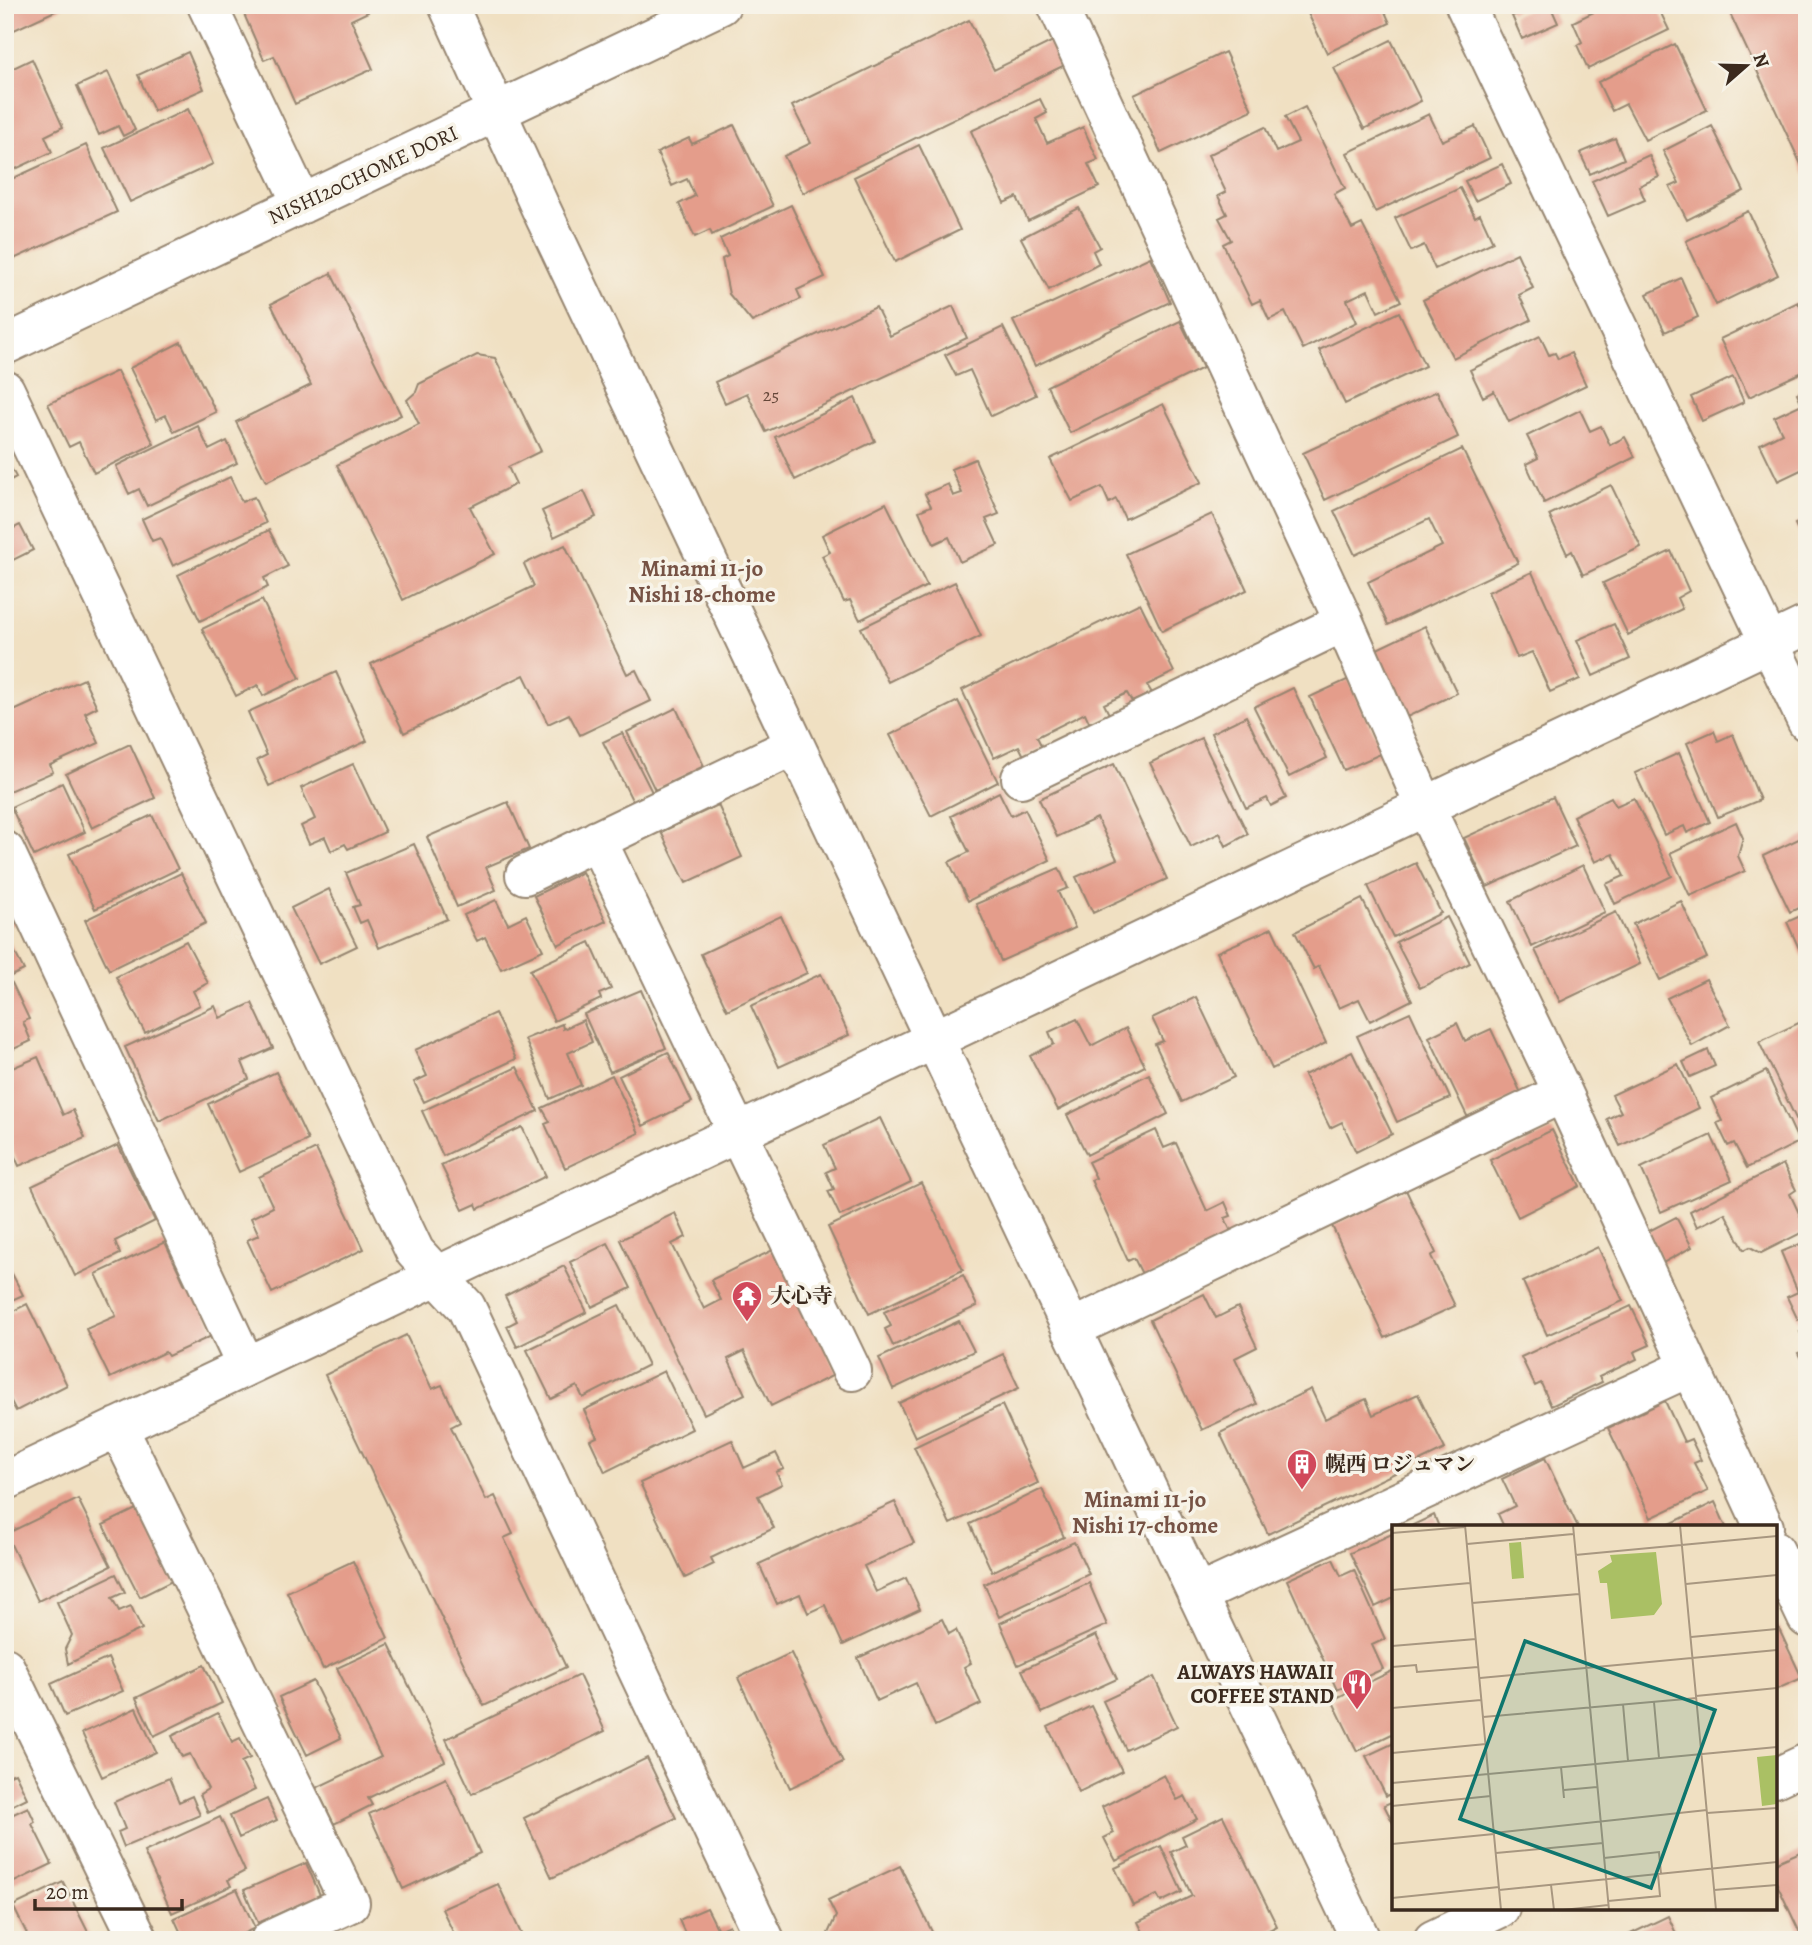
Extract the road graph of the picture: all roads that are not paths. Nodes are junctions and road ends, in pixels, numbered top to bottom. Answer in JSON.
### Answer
{"nodes":[{"id":1,"x":206,"y":5,"type":"edge"},
{"id":2,"x":448,"y":5,"type":"edge"},
{"id":3,"x":721,"y":5,"type":"edge"},
{"id":4,"x":1057,"y":5,"type":"edge"},
{"id":5,"x":1465,"y":5,"type":"edge"},
{"id":6,"x":496,"y":112,"type":"junction"},
{"id":7,"x":302,"y":204,"type":"junction"},
{"id":8,"x":5,"y":345,"type":"edge"},
{"id":9,"x":5,"y":390,"type":"edge"},
{"id":10,"x":1343,"y":622,"type":"junction"},
{"id":11,"x":1807,"y":625,"type":"edge"},
{"id":12,"x":1769,"y":643,"type":"junction"},
{"id":13,"x":1807,"y":722,"type":"edge"},
{"id":14,"x":795,"y":745,"type":"junction"},
{"id":15,"x":1021,"y":778,"type":"dead end"},
{"id":16,"x":1425,"y":807,"type":"junction"},
{"id":17,"x":597,"y":840,"type":"junction"},
{"id":18,"x":5,"y":851,"type":"edge"},
{"id":19,"x":525,"y":876,"type":"dead end"},
{"id":20,"x":934,"y":1040,"type":"junction"},
{"id":21,"x":1563,"y":1093,"type":"junction"},
{"id":22,"x":737,"y":1132,"type":"junction"},
{"id":23,"x":438,"y":1274,"type":"junction"},
{"id":24,"x":1071,"y":1329,"type":"junction"},
{"id":25,"x":246,"y":1366,"type":"junction"},
{"id":26,"x":1690,"y":1367,"type":"junction"},
{"id":27,"x":852,"y":1371,"type":"dead end"},
{"id":28,"x":118,"y":1427,"type":"junction"},
{"id":29,"x":5,"y":1480,"type":"edge"},
{"id":30,"x":1763,"y":1525,"type":"edge"},
{"id":31,"x":1777,"y":1554,"type":"edge"},
{"id":32,"x":1197,"y":1595,"type":"junction"},
{"id":33,"x":1807,"y":1618,"type":"edge"},
{"id":34,"x":5,"y":1667,"type":"edge"},
{"id":35,"x":1807,"y":1763,"type":"edge"},
{"id":36,"x":1777,"y":1777,"type":"edge"},
{"id":37,"x":1496,"y":1910,"type":"edge"},
{"id":38,"x":139,"y":1940,"type":"edge"},
{"id":39,"x":270,"y":1940,"type":"edge"},
{"id":40,"x":765,"y":1940,"type":"edge"},
{"id":41,"x":1361,"y":1940,"type":"edge"},
{"id":42,"x":1433,"y":1940,"type":"edge"}],
"edges":[{"from":1,"to":7,"type":"street"},
{"from":2,"to":6,"type":"street"},
{"from":3,"to":6,"type":"street","name":"NISHI20CHOME DORI"},
{"from":4,"to":10,"type":"street"},
{"from":5,"to":12,"type":"street"},
{"from":6,"to":7,"type":"street","name":"NISHI20CHOME DORI"},
{"from":6,"to":14,"type":"street"},
{"from":7,"to":8,"type":"street","name":"NISHI20CHOME DORI"},
{"from":9,"to":23,"type":"street"},
{"from":10,"to":15,"type":"street"},
{"from":10,"to":16,"type":"street"},
{"from":11,"to":12,"type":"street"},
{"from":12,"to":13,"type":"street"},
{"from":12,"to":16,"type":"street"},
{"from":14,"to":17,"type":"street"},
{"from":14,"to":20,"type":"street"},
{"from":16,"to":20,"type":"street"},
{"from":16,"to":21,"type":"street"},
{"from":17,"to":19,"type":"street"},
{"from":17,"to":22,"type":"street"},
{"from":18,"to":25,"type":"street"},
{"from":20,"to":22,"type":"street"},
{"from":20,"to":24,"type":"street"},
{"from":21,"to":24,"type":"street"},
{"from":21,"to":26,"type":"street"},
{"from":22,"to":23,"type":"street"},
{"from":22,"to":27,"type":"street"},
{"from":23,"to":25,"type":"street"},
{"from":23,"to":40,"type":"street"},
{"from":24,"to":32,"type":"street"},
{"from":25,"to":28,"type":"street"},
{"from":26,"to":30,"type":"street"},
{"from":26,"to":32,"type":"street"},
{"from":28,"to":29,"type":"street"},
{"from":28,"to":39,"type":"street"},
{"from":31,"to":33,"type":"street"},
{"from":32,"to":41,"type":"street"},
{"from":34,"to":38,"type":"street"},
{"from":35,"to":36,"type":"street"},
{"from":37,"to":42,"type":"street"}]}
